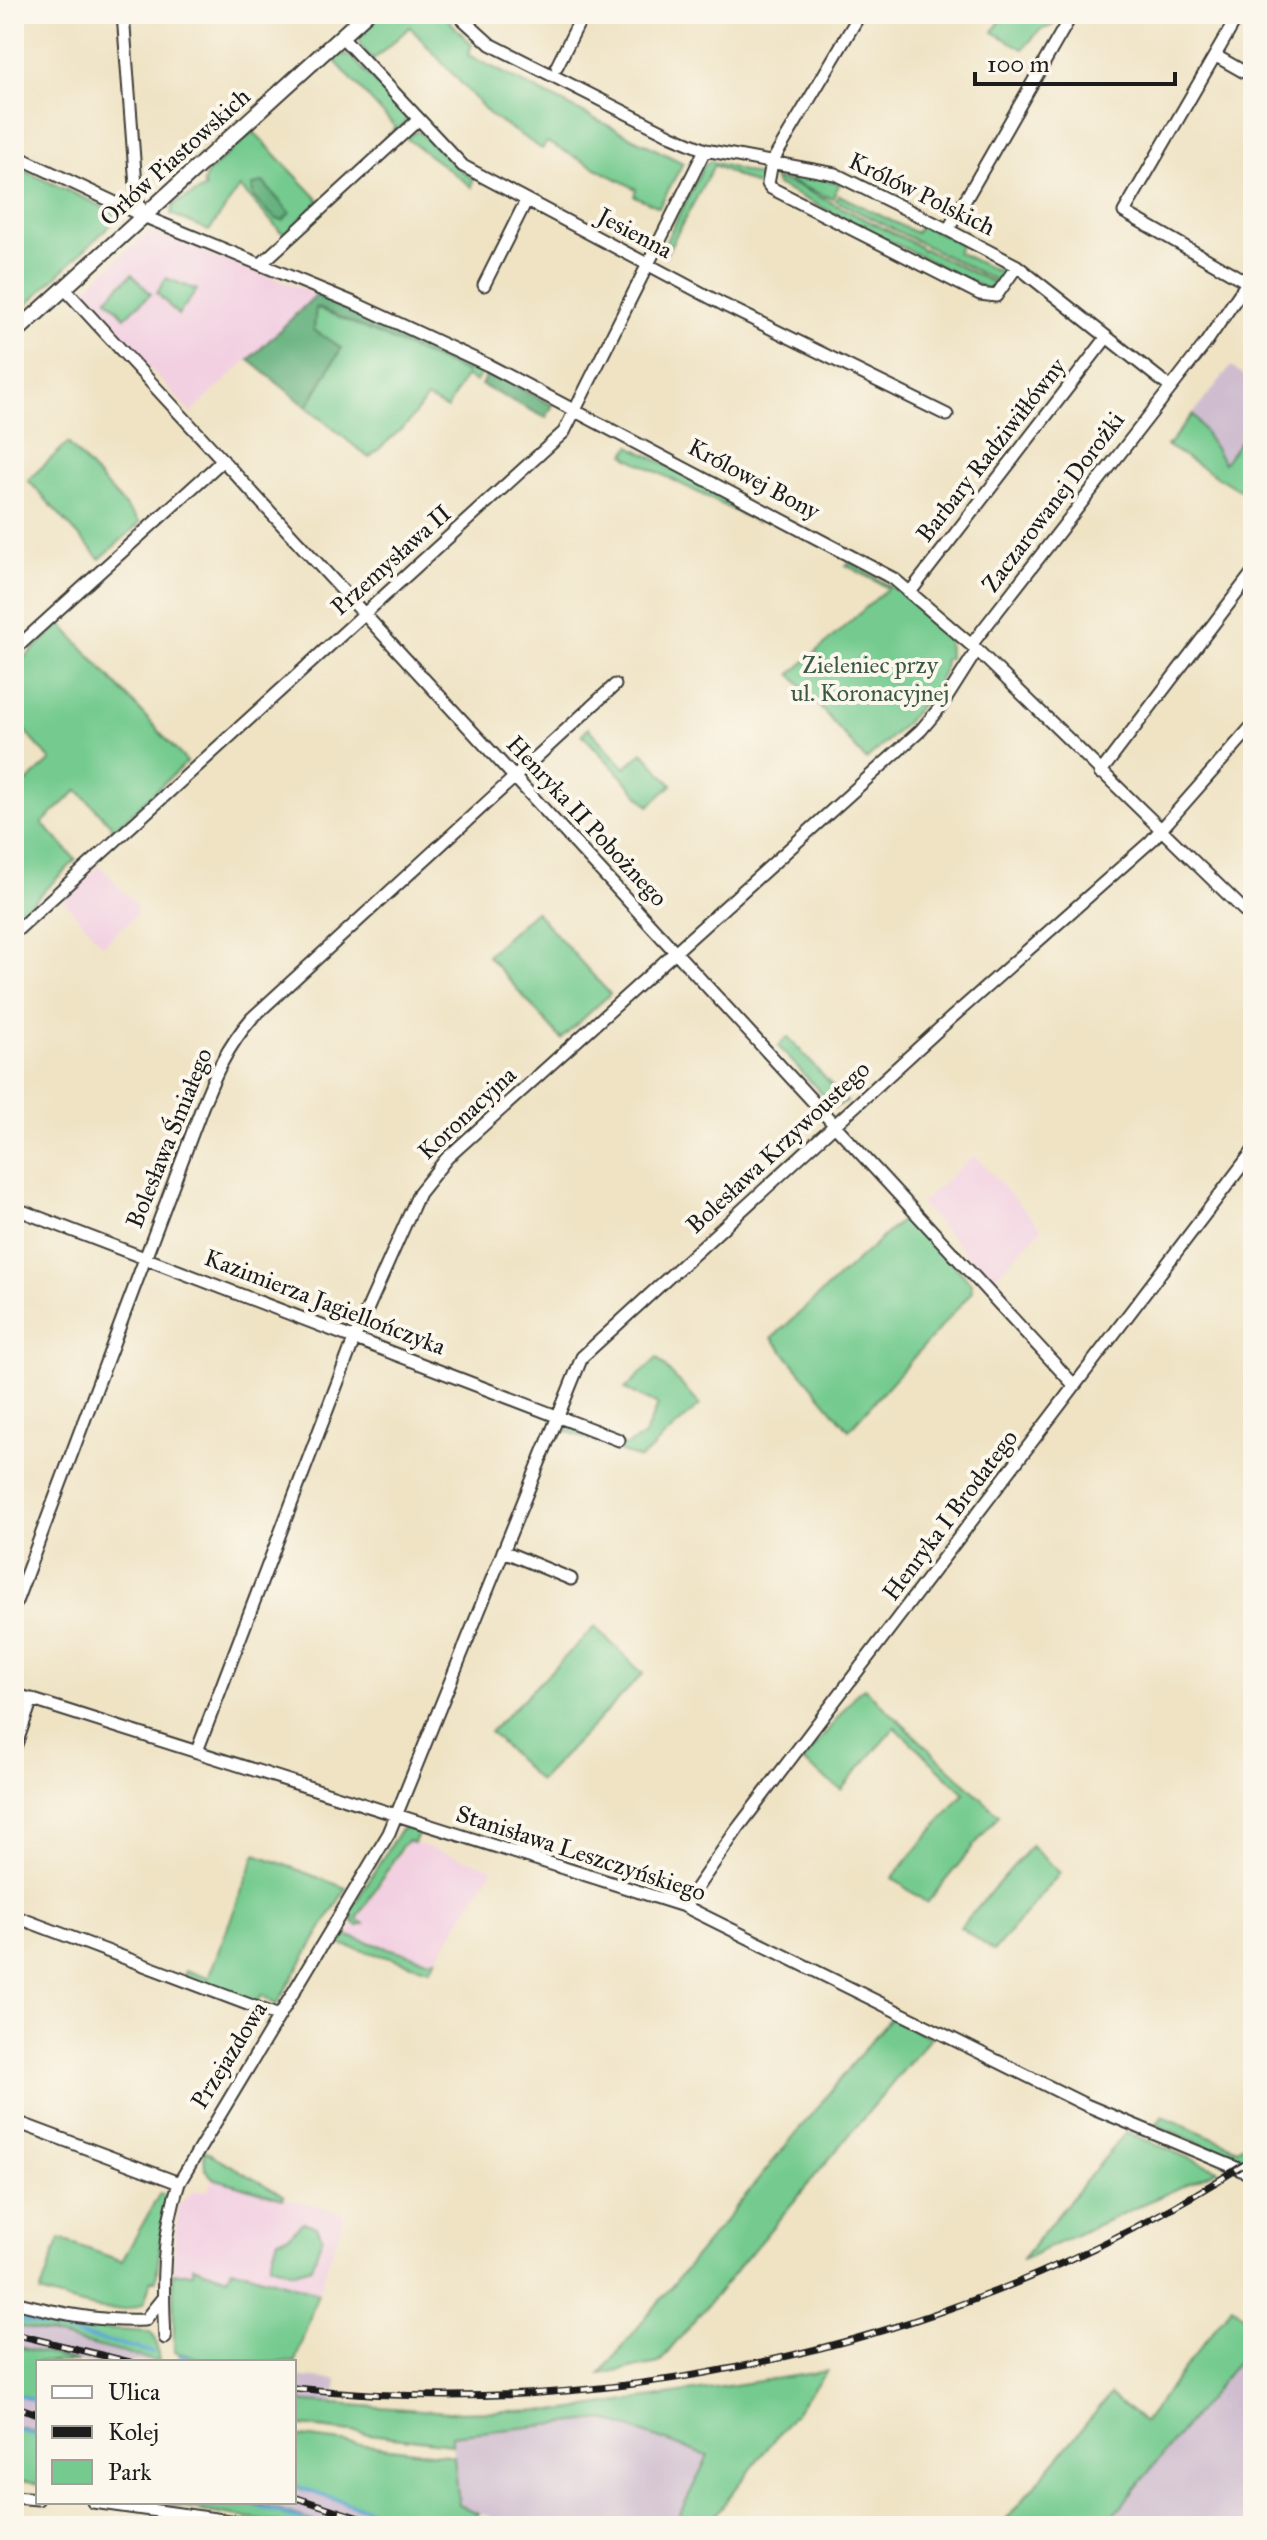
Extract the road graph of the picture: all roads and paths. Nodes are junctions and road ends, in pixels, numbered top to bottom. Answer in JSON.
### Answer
{"nodes":[{"id":1,"x":123,"y":14,"type":"edge"},
{"id":2,"x":366,"y":14,"type":"edge"},
{"id":3,"x":457,"y":14,"type":"edge"},
{"id":4,"x":583,"y":14,"type":"edge"},
{"id":5,"x":860,"y":14,"type":"edge"},
{"id":6,"x":1072,"y":14,"type":"edge"},
{"id":7,"x":1239,"y":14,"type":"edge"},
{"id":8,"x":341,"y":36,"type":"junction"},
{"id":9,"x":1216,"y":56,"type":"junction"},
{"id":10,"x":557,"y":66,"type":"dead end"},
{"id":11,"x":1253,"y":77,"type":"edge"},
{"id":12,"x":418,"y":120,"type":"junction"},
{"id":13,"x":705,"y":150,"type":"junction"},
{"id":14,"x":14,"y":155,"type":"edge"},
{"id":15,"x":772,"y":162,"type":"junction"},
{"id":16,"x":526,"y":201,"type":"junction"},
{"id":17,"x":143,"y":216,"type":"junction"},
{"id":18,"x":948,"y":230,"type":"junction"},
{"id":19,"x":261,"y":264,"type":"junction"},
{"id":20,"x":647,"y":265,"type":"junction"},
{"id":21,"x":1017,"y":266,"type":"junction"},
{"id":22,"x":1251,"y":281,"type":"edge"},
{"id":23,"x":484,"y":285,"type":"dead end"},
{"id":24,"x":65,"y":289,"type":"junction"},
{"id":25,"x":14,"y":334,"type":"edge"},
{"id":26,"x":1107,"y":337,"type":"junction"},
{"id":27,"x":1170,"y":387,"type":"junction"},
{"id":28,"x":576,"y":410,"type":"junction"},
{"id":29,"x":947,"y":415,"type":"dead end"},
{"id":30,"x":223,"y":460,"type":"junction"},
{"id":31,"x":1253,"y":572,"type":"edge"},
{"id":32,"x":911,"y":591,"type":"junction"},
{"id":33,"x":365,"y":614,"type":"junction"},
{"id":34,"x":974,"y":648,"type":"junction"},
{"id":35,"x":14,"y":650,"type":"edge"},
{"id":36,"x":615,"y":685,"type":"dead end"},
{"id":37,"x":1253,"y":725,"type":"edge"},
{"id":38,"x":1100,"y":773,"type":"junction"},
{"id":39,"x":515,"y":776,"type":"junction"},
{"id":40,"x":1161,"y":831,"type":"junction"},
{"id":41,"x":1253,"y":919,"type":"edge"},
{"id":42,"x":14,"y":933,"type":"edge"},
{"id":43,"x":677,"y":952,"type":"junction"},
{"id":44,"x":833,"y":1126,"type":"junction"},
{"id":45,"x":1253,"y":1151,"type":"edge"},
{"id":46,"x":14,"y":1208,"type":"edge"},
{"id":47,"x":146,"y":1257,"type":"junction"},
{"id":48,"x":355,"y":1337,"type":"junction"},
{"id":49,"x":1074,"y":1385,"type":"junction"},
{"id":50,"x":556,"y":1414,"type":"junction"},
{"id":51,"x":619,"y":1440,"type":"dead end"},
{"id":52,"x":503,"y":1551,"type":"junction"},
{"id":53,"x":571,"y":1579,"type":"dead end"},
{"id":54,"x":14,"y":1607,"type":"edge"},
{"id":55,"x":14,"y":1694,"type":"edge"},
{"id":56,"x":32,"y":1699,"type":"junction"},
{"id":57,"x":14,"y":1750,"type":"edge"},
{"id":58,"x":197,"y":1751,"type":"junction"},
{"id":59,"x":396,"y":1817,"type":"junction"},
{"id":60,"x":684,"y":1906,"type":"junction"},
{"id":61,"x":14,"y":1916,"type":"edge"},
{"id":62,"x":279,"y":2016,"type":"junction"},
{"id":63,"x":14,"y":2121,"type":"edge"},
{"id":64,"x":1253,"y":2175,"type":"edge"},
{"id":65,"x":179,"y":2183,"type":"junction"},
{"id":66,"x":163,"y":2299,"type":"junction"},
{"id":67,"x":14,"y":2302,"type":"edge"},
{"id":68,"x":165,"y":2338,"type":"dead end"},
{"id":69,"x":14,"y":2497,"type":"edge"},
{"id":70,"x":36,"y":2499,"type":"edge"},
{"id":71,"x":107,"y":2504,"type":"edge"},
{"id":72,"x":266,"y":2526,"type":"edge"}],
"edges":[{"from":1,"to":17,"type":"street"},
{"from":2,"to":8,"type":"street","name":"Orłów Piastowskich"},
{"from":3,"to":13,"type":"street","name":"Królów Polskich"},
{"from":4,"to":10,"type":"street"},
{"from":5,"to":15,"type":"street"},
{"from":6,"to":18,"type":"street"},
{"from":7,"to":9,"type":"street"},
{"from":8,"to":12,"type":"street","name":"Jesienna"},
{"from":8,"to":17,"type":"street","name":"Orłów Piastowskich"},
{"from":9,"to":11,"type":"street"},
{"from":9,"to":22,"type":"street"},
{"from":12,"to":16,"type":"street","name":"Jesienna"},
{"from":12,"to":19,"type":"street"},
{"from":13,"to":15,"type":"street","name":"Królów Polskich"},
{"from":13,"to":20,"type":"street","name":"Przemysława II"},
{"from":14,"to":17,"type":"street","name":"Królowej Bony"},
{"from":15,"to":18,"type":"street","name":"Królów Polskich"},
{"from":15,"to":21,"type":"street"},
{"from":16,"to":20,"type":"street","name":"Jesienna"},
{"from":16,"to":23,"type":"street"},
{"from":17,"to":19,"type":"street","name":"Królowej Bony"},
{"from":17,"to":24,"type":"street","name":"Orłów Piastowskich"},
{"from":18,"to":21,"type":"street","name":"Królów Polskich"},
{"from":19,"to":28,"type":"street","name":"Królowej Bony"},
{"from":20,"to":28,"type":"street","name":"Przemysława II"},
{"from":20,"to":29,"type":"street","name":"Jesienna"},
{"from":21,"to":26,"type":"street","name":"Królów Polskich"},
{"from":22,"to":27,"type":"street","name":"Zaczarowanej Dorożki"},
{"from":24,"to":25,"type":"street","name":"Orłów Piastowskich"},
{"from":24,"to":30,"type":"street","name":"Henryka II Pobożnego"},
{"from":26,"to":27,"type":"street","name":"Królów Polskich"},
{"from":26,"to":32,"type":"street","name":"Barbary Radziwiłłówny"},
{"from":27,"to":34,"type":"street","name":"Zaczarowanej Dorożki"},
{"from":28,"to":32,"type":"street","name":"Królowej Bony"},
{"from":28,"to":33,"type":"street","name":"Przemysława II"},
{"from":30,"to":33,"type":"street","name":"Henryka II Pobożnego"},
{"from":30,"to":35,"type":"street"},
{"from":31,"to":38,"type":"street"},
{"from":32,"to":34,"type":"street","name":"Królowej Bony"},
{"from":33,"to":39,"type":"street","name":"Henryka II Pobożnego"},
{"from":33,"to":42,"type":"street","name":"Przemysława II"},
{"from":34,"to":38,"type":"street","name":"Królowej Bony"},
{"from":34,"to":43,"type":"street","name":"Koronacyjna"},
{"from":36,"to":39,"type":"street","name":"Bolesława Śmiałego"},
{"from":37,"to":40,"type":"street","name":"Bolesława Krzywoustego"},
{"from":38,"to":40,"type":"street","name":"Królowej Bony"},
{"from":39,"to":43,"type":"street","name":"Henryka II Pobożnego"},
{"from":39,"to":47,"type":"street","name":"Bolesława Śmiałego"},
{"from":40,"to":41,"type":"street","name":"Królowej Bony"},
{"from":40,"to":44,"type":"street","name":"Bolesława Krzywoustego"},
{"from":43,"to":44,"type":"street","name":"Henryka II Pobożnego"},
{"from":43,"to":48,"type":"street","name":"Koronacyjna"},
{"from":44,"to":49,"type":"street","name":"Henryka II Pobożnego"},
{"from":44,"to":50,"type":"street","name":"Bolesława Krzywoustego"},
{"from":45,"to":49,"type":"street","name":"Henryka I Brodatego"},
{"from":46,"to":47,"type":"street","name":"Kazimierza Jagiellończyka"},
{"from":47,"to":48,"type":"street","name":"Kazimierza Jagiellończyka"},
{"from":47,"to":54,"type":"street","name":"Bolesława Śmiałego"},
{"from":48,"to":50,"type":"street","name":"Kazimierza Jagiellończyka"},
{"from":48,"to":58,"type":"street","name":"Koronacyjna"},
{"from":49,"to":60,"type":"street","name":"Henryka I Brodatego"},
{"from":50,"to":51,"type":"street","name":"Kazimierza Jagiellończyka"},
{"from":50,"to":52,"type":"street","name":"Bolesława Krzywoustego"},
{"from":52,"to":53,"type":"street"},
{"from":52,"to":59,"type":"street","name":"Bolesława Krzywoustego"},
{"from":55,"to":56,"type":"street","name":"Stanisława Leszczyńskiego"},
{"from":56,"to":57,"type":"street"},
{"from":56,"to":58,"type":"street","name":"Stanisława Leszczyńskiego"},
{"from":58,"to":59,"type":"street","name":"Stanisława Leszczyńskiego"},
{"from":59,"to":60,"type":"street","name":"Stanisława Leszczyńskiego"},
{"from":59,"to":62,"type":"street","name":"Przejazdowa"},
{"from":60,"to":64,"type":"street","name":"Stanisława Leszczyńskiego"},
{"from":61,"to":62,"type":"street"},
{"from":62,"to":65,"type":"street","name":"Przejazdowa"},
{"from":63,"to":65,"type":"street"},
{"from":65,"to":66,"type":"street","name":"Przejazdowa"},
{"from":66,"to":67,"type":"street"},
{"from":66,"to":68,"type":"street","name":"Przejazdowa"},
{"from":69,"to":70,"type":"street"},
{"from":71,"to":72,"type":"street"}]}
